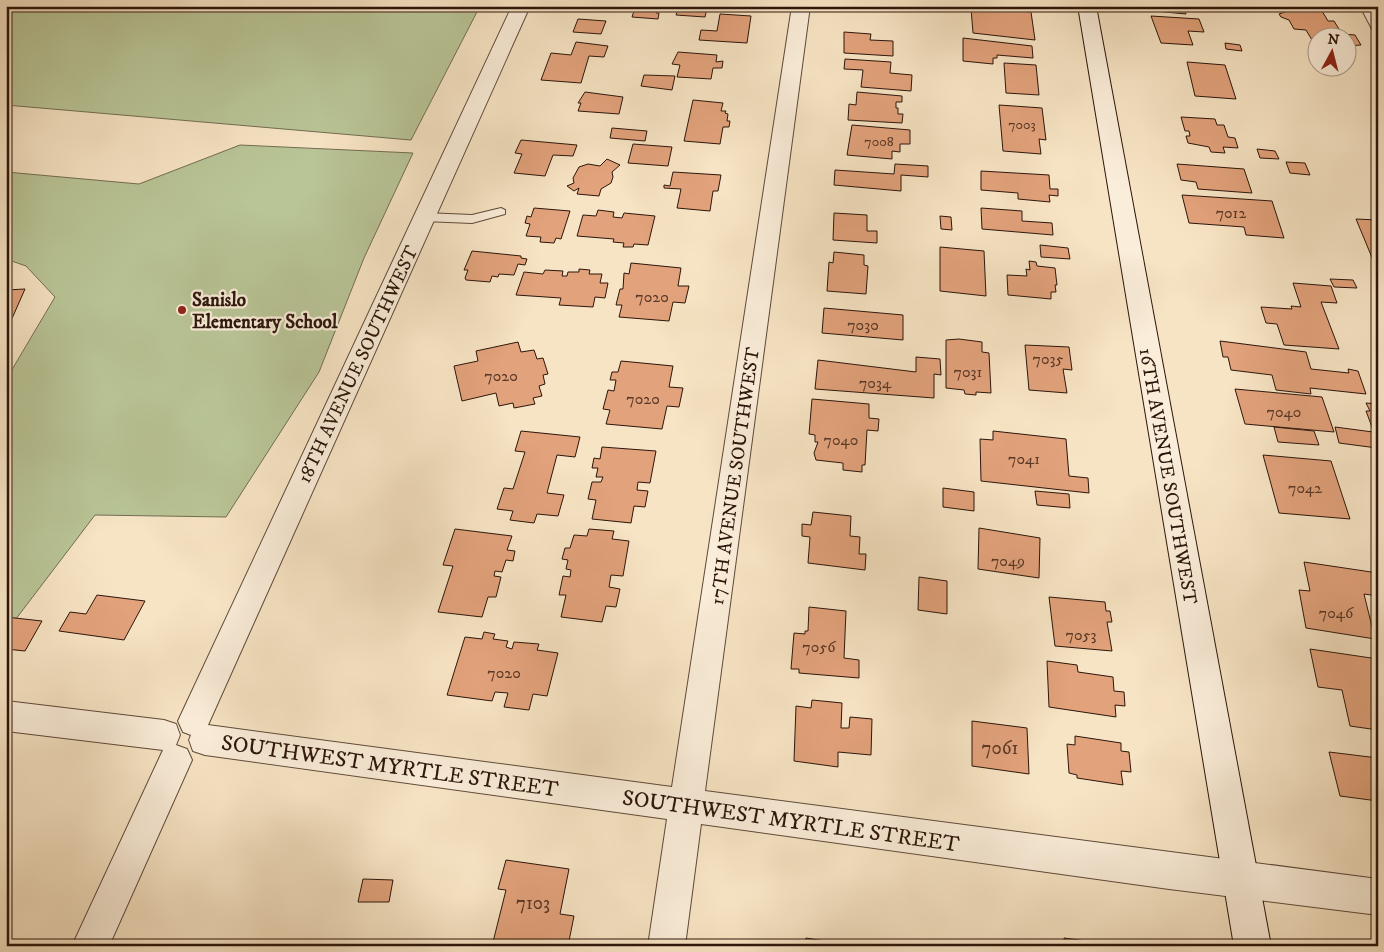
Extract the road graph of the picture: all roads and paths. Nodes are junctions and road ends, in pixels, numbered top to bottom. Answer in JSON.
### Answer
{"nodes":[{"id":1,"x":521,"y":6,"type":"edge"},
{"id":2,"x":801,"y":6,"type":"edge"},
{"id":3,"x":1086,"y":6,"type":"edge"},
{"id":4,"x":1369,"y":6,"type":"edge"},
{"id":5,"x":1378,"y":25,"type":"edge"},
{"id":6,"x":501,"y":212,"type":"dead end"},
{"id":7,"x":424,"y":217,"type":"junction"},
{"id":8,"x":6,"y":716,"type":"edge"},
{"id":9,"x":199,"y":730,"type":"junction"},
{"id":10,"x":169,"y":748,"type":"junction"},
{"id":11,"x":686,"y":806,"type":"junction"},
{"id":12,"x":1240,"y":880,"type":"junction"},
{"id":13,"x":1378,"y":897,"type":"edge"},
{"id":14,"x":90,"y":946,"type":"edge"},
{"id":15,"x":666,"y":946,"type":"edge"},
{"id":16,"x":1253,"y":946,"type":"edge"}],
"edges":[{"from":1,"to":7,"type":"street","name":"18TH AVENUE SOUTHWEST"},
{"from":2,"to":11,"type":"street","name":"17TH AVENUE SOUTHWEST"},
{"from":3,"to":12,"type":"street","name":"16TH AVENUE SOUTHWEST"},
{"from":4,"to":5,"type":"street"},
{"from":6,"to":7,"type":"lane"},
{"from":7,"to":9,"type":"street","name":"18TH AVENUE SOUTHWEST"},
{"from":8,"to":10,"type":"street"},
{"from":9,"to":10,"type":"street"},
{"from":9,"to":11,"type":"street","name":"SOUTHWEST MYRTLE STREET"},
{"from":10,"to":14,"type":"street"},
{"from":11,"to":12,"type":"street","name":"SOUTHWEST MYRTLE STREET"},
{"from":11,"to":15,"type":"street","name":"17TH AVENUE SOUTHWEST"},
{"from":12,"to":13,"type":"street","name":"SOUTHWEST MYRTLE STREET"},
{"from":12,"to":16,"type":"street","name":"16TH AVENUE SOUTHWEST"}]}
